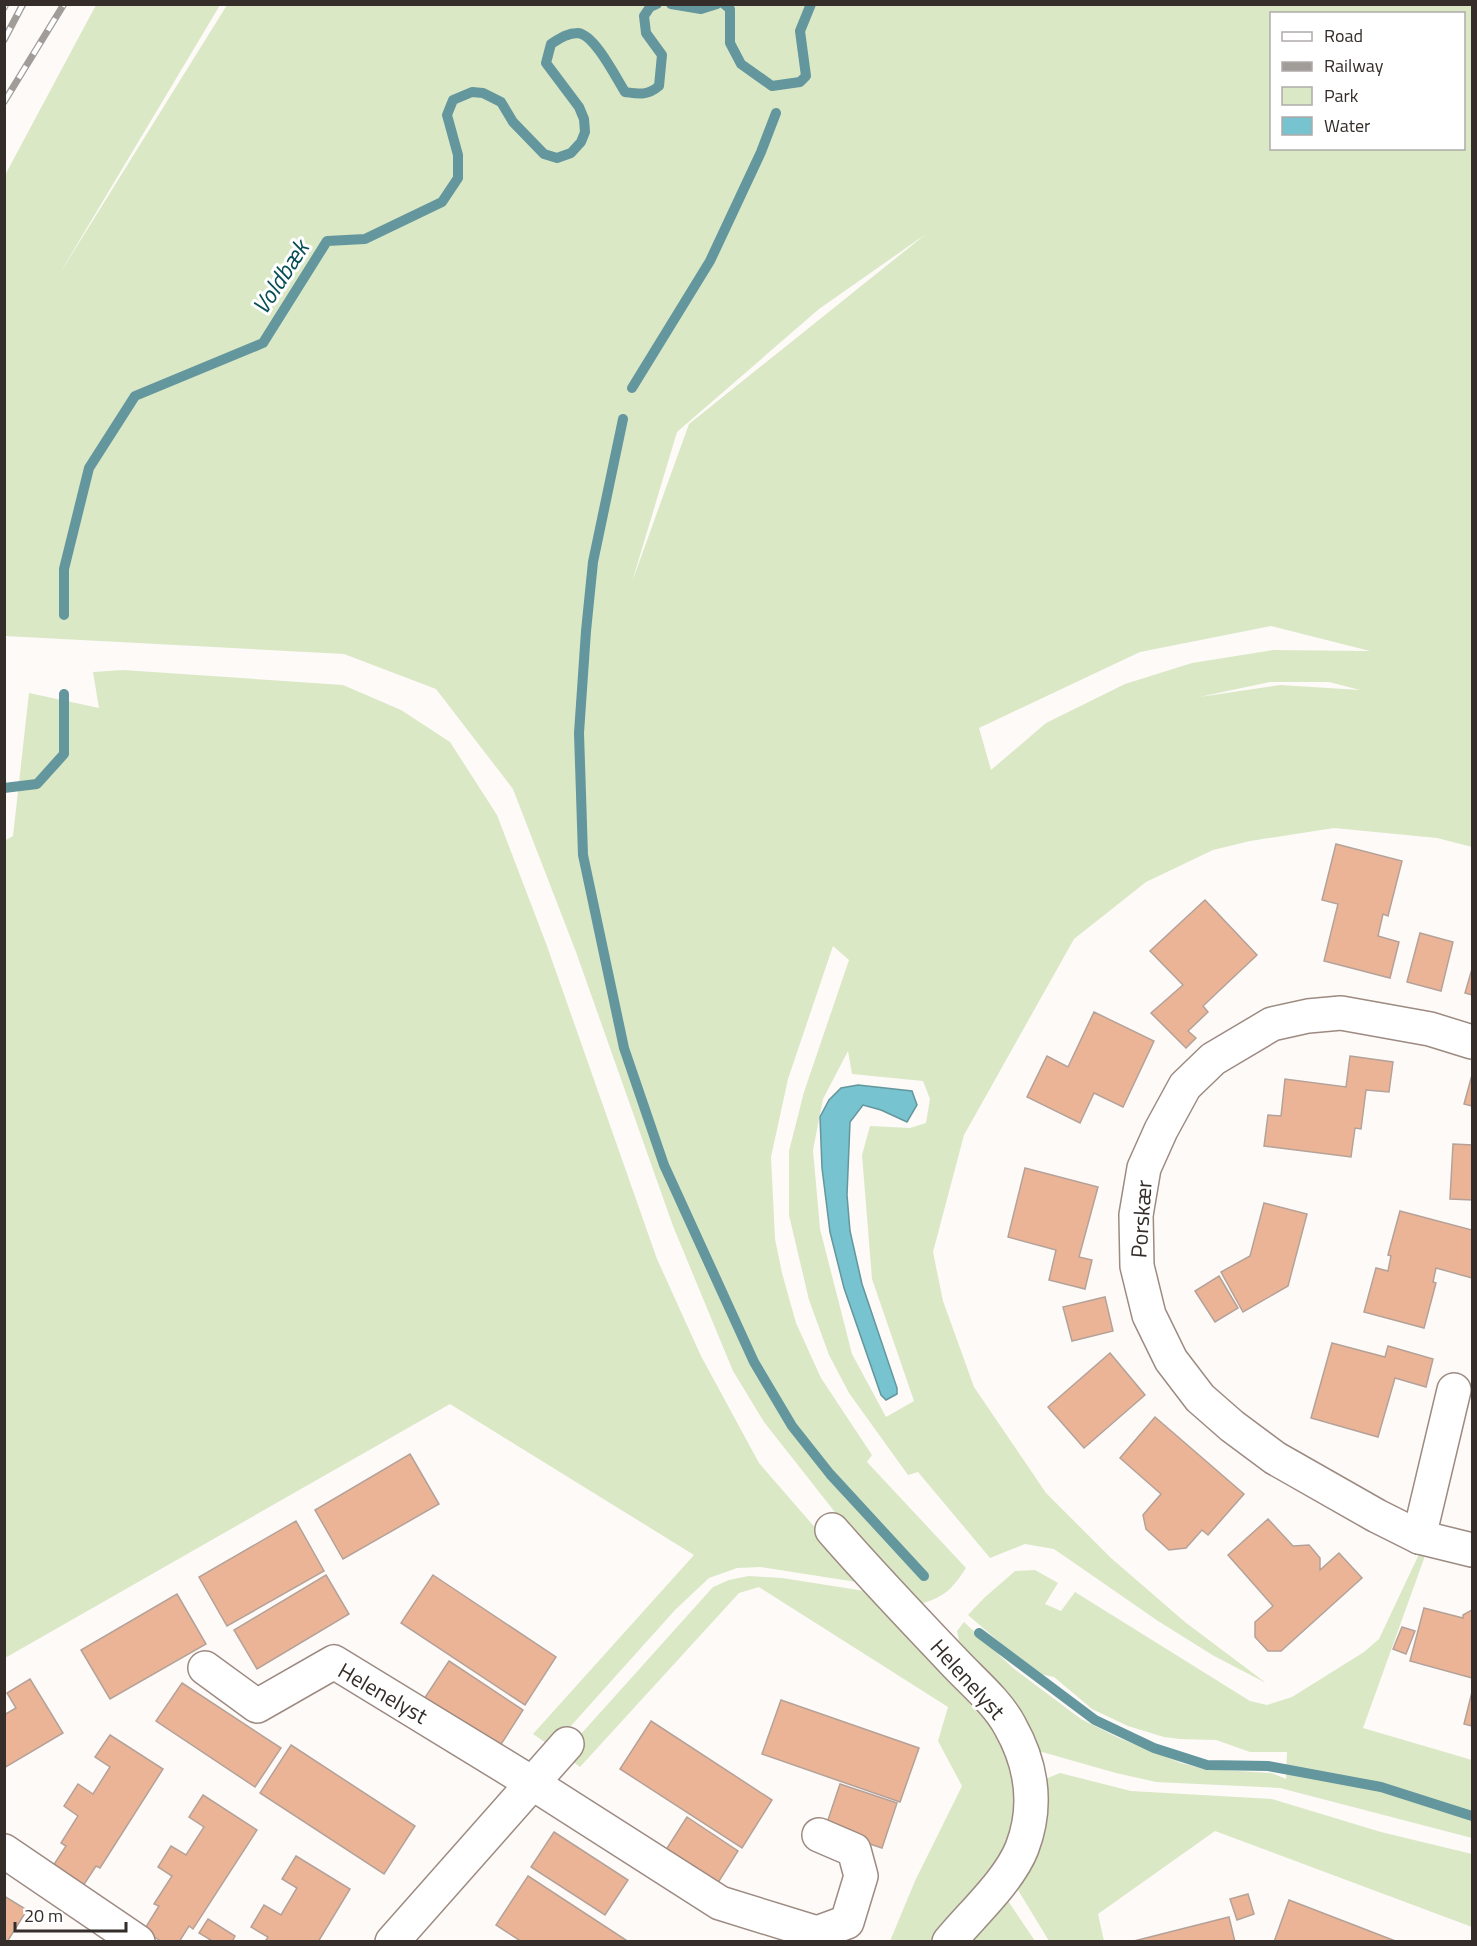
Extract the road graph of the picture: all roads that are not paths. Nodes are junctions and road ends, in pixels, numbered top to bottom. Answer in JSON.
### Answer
{"nodes":[{"id":1,"x":1473,"y":1042,"type":"edge"},
{"id":2,"x":1454,"y":1390,"type":"dead end"},
{"id":3,"x":832,"y":1530,"type":"dead end"},
{"id":4,"x":1419,"y":1537,"type":"junction"},
{"id":5,"x":1473,"y":1550,"type":"edge"},
{"id":6,"x":205,"y":1668,"type":"dead end"},
{"id":7,"x":567,"y":1744,"type":"dead end"},
{"id":8,"x":532,"y":1783,"type":"junction"},
{"id":9,"x":819,"y":1834,"type":"dead end"},
{"id":10,"x":4,"y":1851,"type":"edge"},
{"id":11,"x":138,"y":1941,"type":"edge"},
{"id":12,"x":392,"y":1941,"type":"edge"},
{"id":13,"x":949,"y":1941,"type":"edge"}],
"edges":[{"from":1,"to":4,"type":"street","name":"Porskær"},
{"from":2,"to":4,"type":"street"},
{"from":3,"to":13,"type":"street","name":"Helenelyst"},
{"from":4,"to":5,"type":"street","name":"Porskær"},
{"from":6,"to":8,"type":"street","name":"Helenelyst"},
{"from":7,"to":8,"type":"street"},
{"from":8,"to":9,"type":"street","name":"Helenelyst"},
{"from":8,"to":12,"type":"street"},
{"from":10,"to":11,"type":"street"}]}
